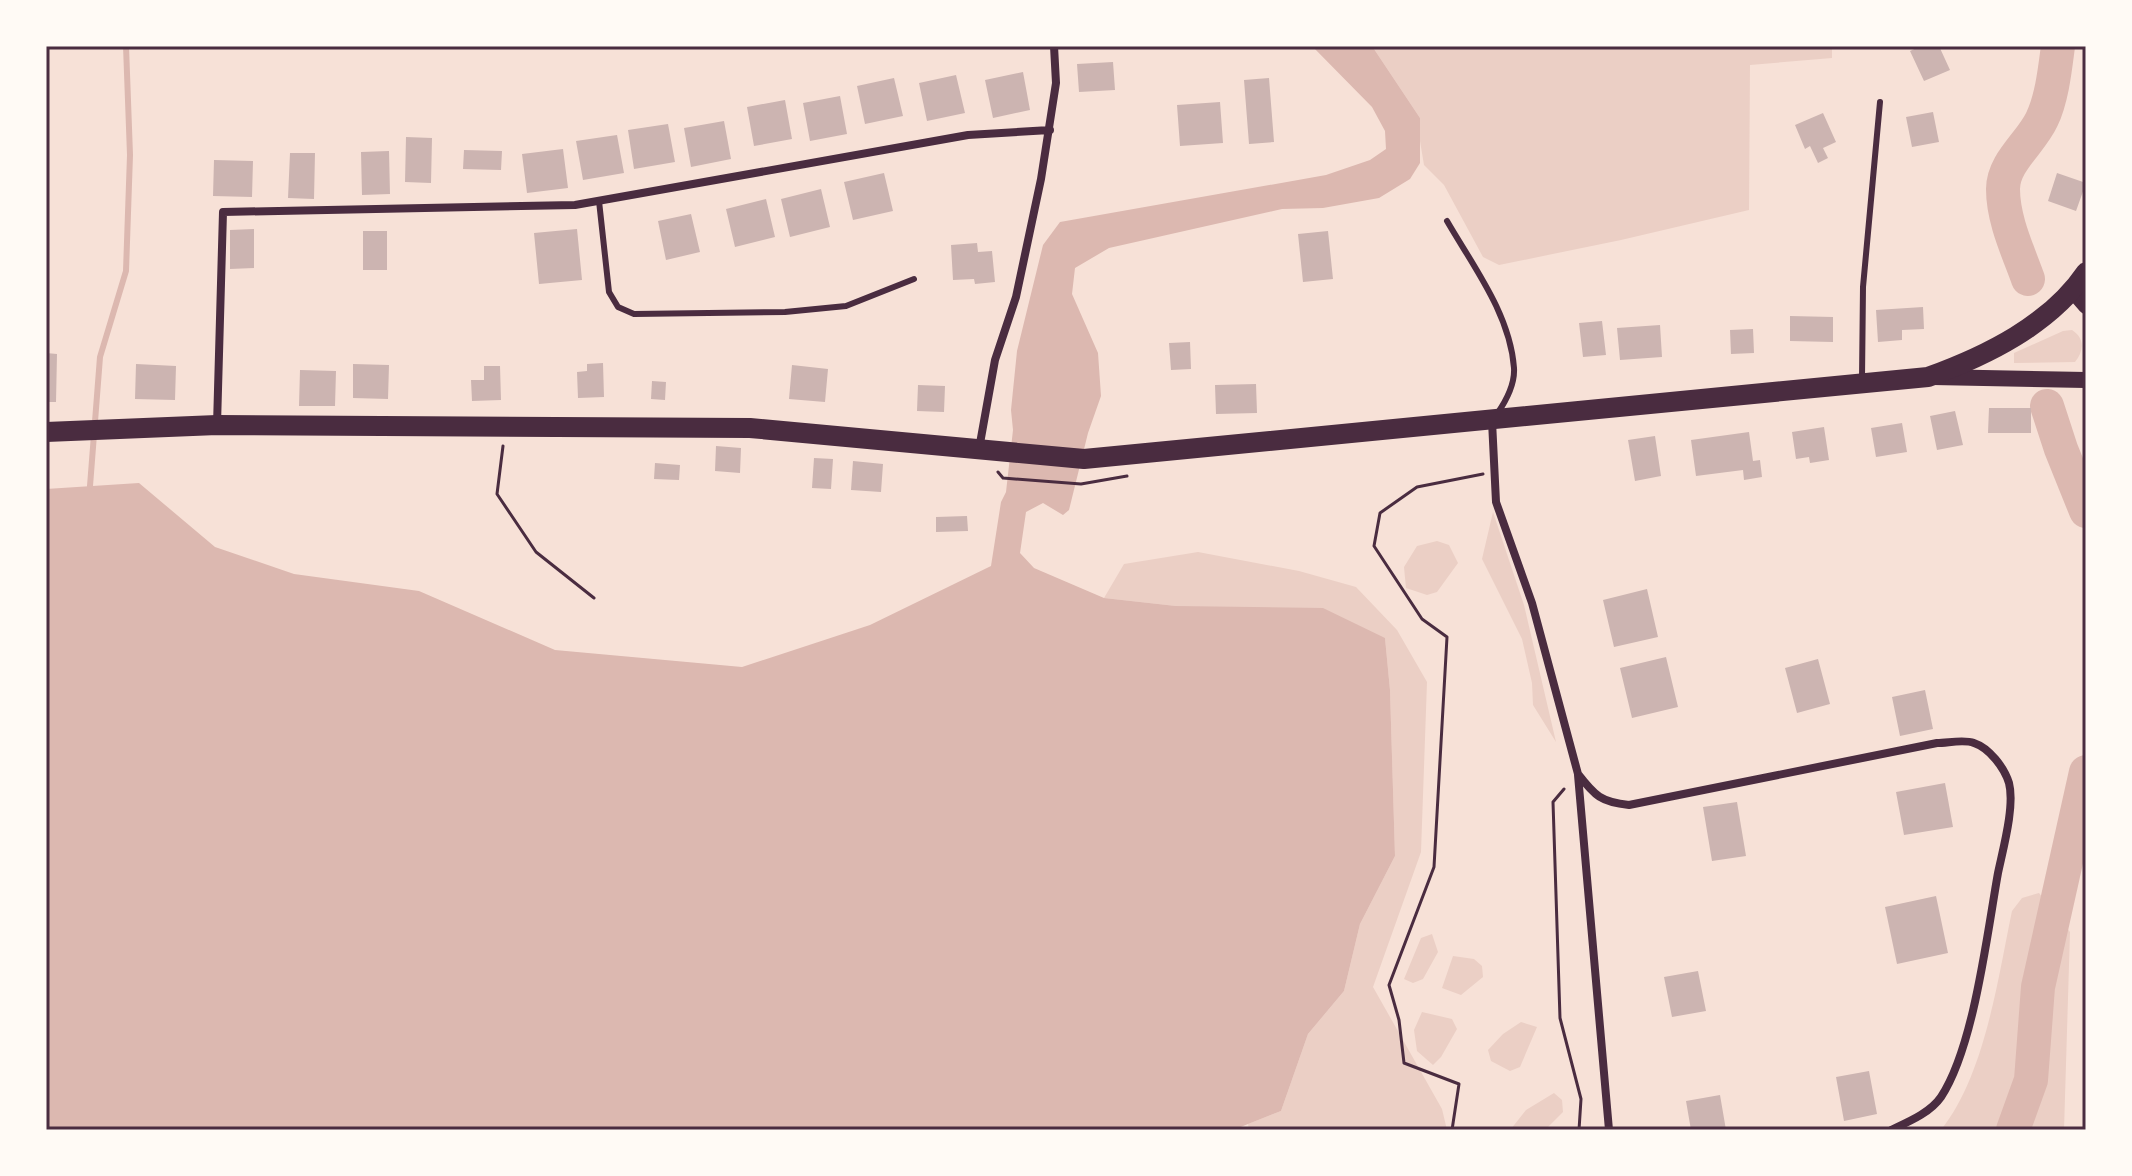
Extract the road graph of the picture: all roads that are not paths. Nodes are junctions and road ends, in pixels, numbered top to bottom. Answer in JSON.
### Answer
{"nodes":[{"id":1,"x":1054,"y":46,"type":"edge"},
{"id":2,"x":1880,"y":102,"type":"dead end"},
{"id":3,"x":1050,"y":130,"type":"junction"},
{"id":4,"x":599,"y":201,"type":"junction"},
{"id":5,"x":1447,"y":221,"type":"dead end"},
{"id":6,"x":2086,"y":272,"type":"edge"},
{"id":7,"x":914,"y":279,"type":"dead end"},
{"id":8,"x":2079,"y":298,"type":"edge"},
{"id":9,"x":1928,"y":377,"type":"junction"},
{"id":10,"x":2086,"y":380,"type":"edge"},
{"id":11,"x":1862,"y":386,"type":"junction"},
{"id":12,"x":1492,"y":421,"type":"junction"},
{"id":13,"x":217,"y":425,"type":"junction"},
{"id":14,"x":53,"y":432,"type":"edge"},
{"id":15,"x":979,"y":450,"type":"junction"},
{"id":16,"x":1578,"y":774,"type":"junction"},
{"id":17,"x":1609,"y":1130,"type":"edge"},
{"id":18,"x":1891,"y":1130,"type":"edge"}],
"edges":[{"from":1,"to":3,"type":"street"},
{"from":2,"to":11,"type":"lane"},
{"from":3,"to":4,"type":"street"},
{"from":3,"to":15,"type":"street"},
{"from":4,"to":7,"type":"lane"},
{"from":4,"to":13,"type":"street"},
{"from":5,"to":12,"type":"lane"},
{"from":6,"to":8,"type":"highway"},
{"from":8,"to":9,"type":"highway"},
{"from":9,"to":10,"type":"main road"},
{"from":9,"to":11,"type":"highway"},
{"from":11,"to":12,"type":"highway"},
{"from":12,"to":15,"type":"highway"},
{"from":12,"to":16,"type":"street"},
{"from":13,"to":14,"type":"highway"},
{"from":13,"to":15,"type":"highway"},
{"from":16,"to":17,"type":"street"},
{"from":16,"to":18,"type":"street"}]}
